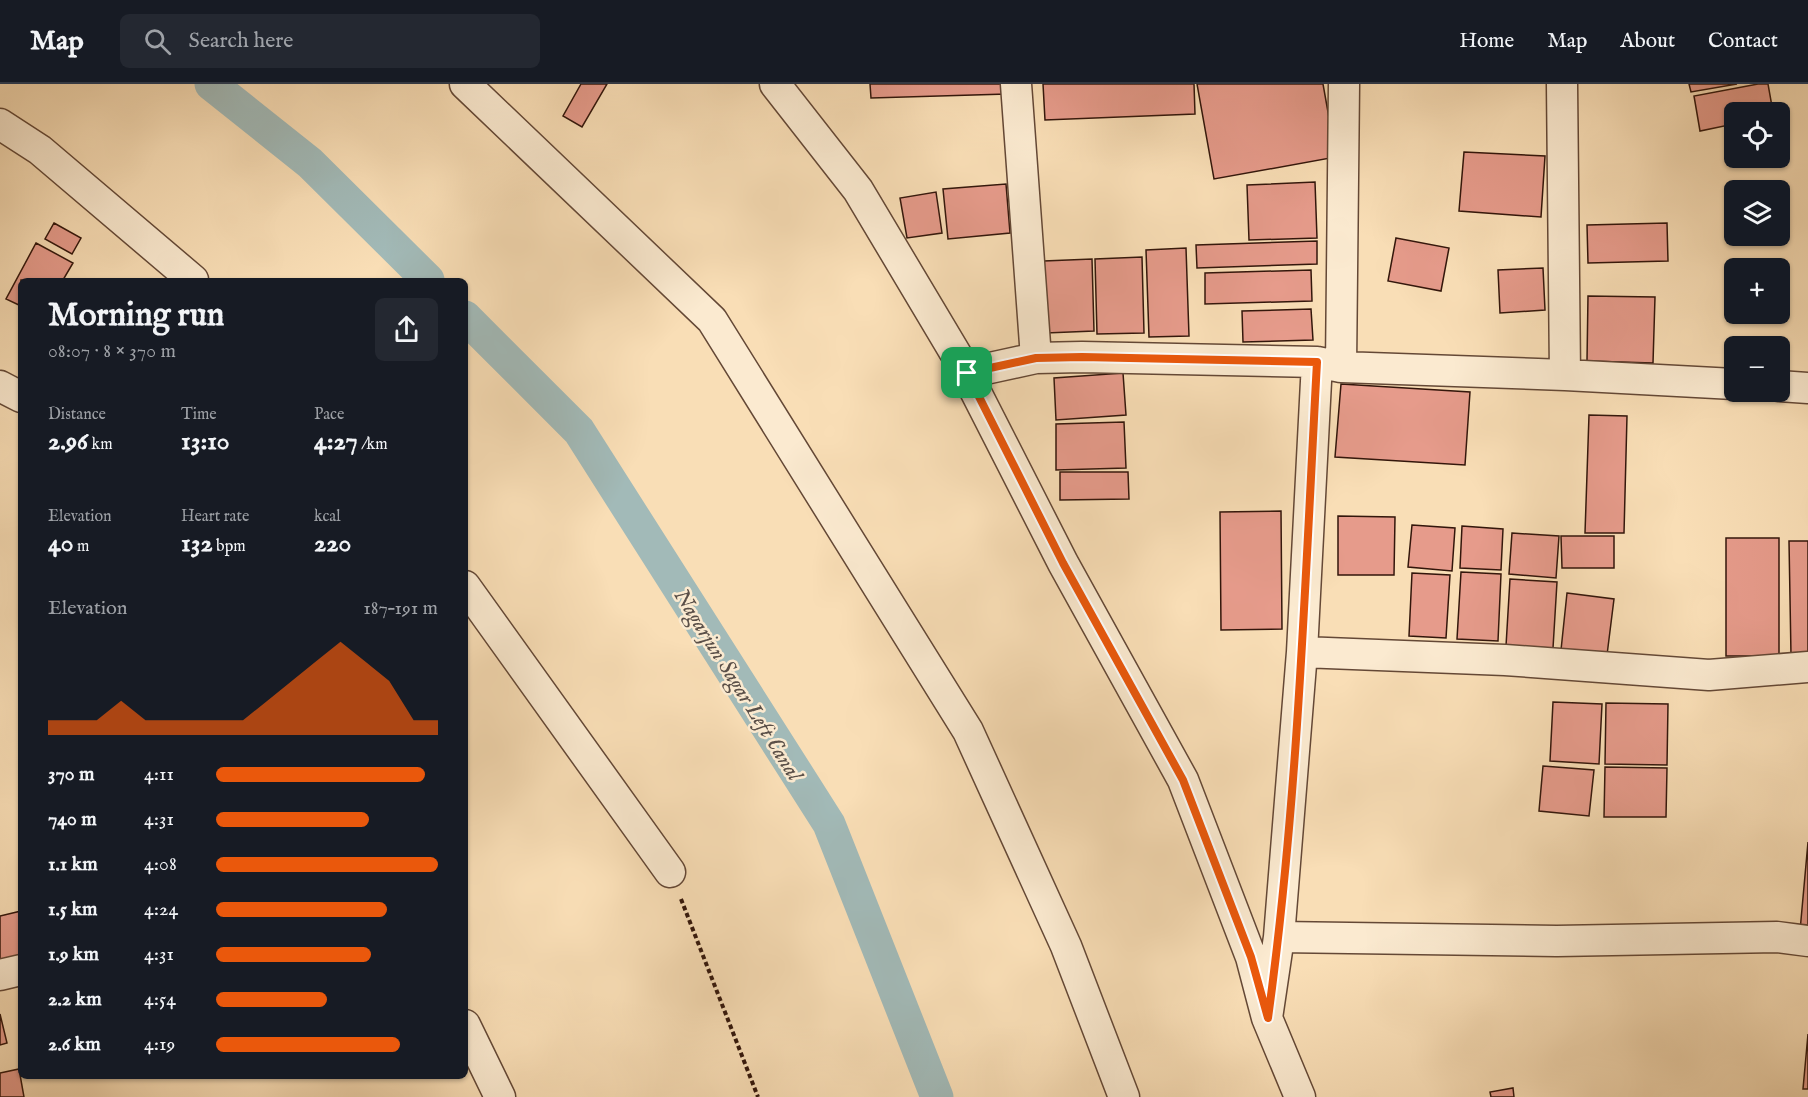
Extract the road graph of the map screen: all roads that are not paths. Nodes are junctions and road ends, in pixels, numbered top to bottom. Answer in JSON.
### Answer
{"nodes":[{"id":1,"x":465,"y":84,"type":"edge"},
{"id":2,"x":775,"y":84,"type":"edge"},
{"id":3,"x":1016,"y":84,"type":"edge"},
{"id":4,"x":1344,"y":84,"type":"edge"},
{"id":5,"x":1562,"y":84,"type":"edge"},
{"id":6,"x":0,"y":124,"type":"edge"},
{"id":7,"x":191,"y":278,"type":"edge"},
{"id":8,"x":1036,"y":358,"type":"junction"},
{"id":9,"x":1329,"y":364,"type":"junction"},
{"id":10,"x":967,"y":373,"type":"junction"},
{"id":11,"x":1565,"y":375,"type":"junction"},
{"id":12,"x":1724,"y":383,"type":"edge"},
{"id":13,"x":0,"y":386,"type":"edge"},
{"id":14,"x":1790,"y":387,"type":"edge"},
{"id":15,"x":1808,"y":388,"type":"edge"},
{"id":16,"x":18,"y":395,"type":"edge"},
{"id":17,"x":468,"y":590,"type":"edge"},
{"id":18,"x":1302,"y":652,"type":"junction"},
{"id":19,"x":1808,"y":667,"type":"edge"},
{"id":20,"x":670,"y":872,"type":"road end"},
{"id":21,"x":1279,"y":937,"type":"junction"},
{"id":22,"x":1808,"y":941,"type":"edge"},
{"id":23,"x":18,"y":971,"type":"edge"},
{"id":24,"x":0,"y":975,"type":"edge"},
{"id":25,"x":1268,"y":1018,"type":"junction"},
{"id":26,"x":468,"y":1031,"type":"edge"},
{"id":27,"x":500,"y":1097,"type":"edge"},
{"id":28,"x":1124,"y":1097,"type":"edge"},
{"id":29,"x":1300,"y":1097,"type":"edge"}],
"edges":[{"from":1,"to":28,"type":"street"},
{"from":2,"to":10,"type":"street"},
{"from":3,"to":8,"type":"street"},
{"from":4,"to":9,"type":"street"},
{"from":5,"to":11,"type":"street"},
{"from":6,"to":7,"type":"street"},
{"from":8,"to":9,"type":"street"},
{"from":8,"to":10,"type":"street"},
{"from":9,"to":11,"type":"street"},
{"from":9,"to":18,"type":"street"},
{"from":10,"to":25,"type":"street"},
{"from":11,"to":12,"type":"street"},
{"from":13,"to":16,"type":"street"},
{"from":14,"to":15,"type":"street"},
{"from":17,"to":20,"type":"street"},
{"from":18,"to":19,"type":"street"},
{"from":18,"to":21,"type":"street"},
{"from":21,"to":22,"type":"street"},
{"from":21,"to":25,"type":"street"},
{"from":23,"to":24,"type":"street"},
{"from":25,"to":29,"type":"street"},
{"from":26,"to":27,"type":"street"}]}
